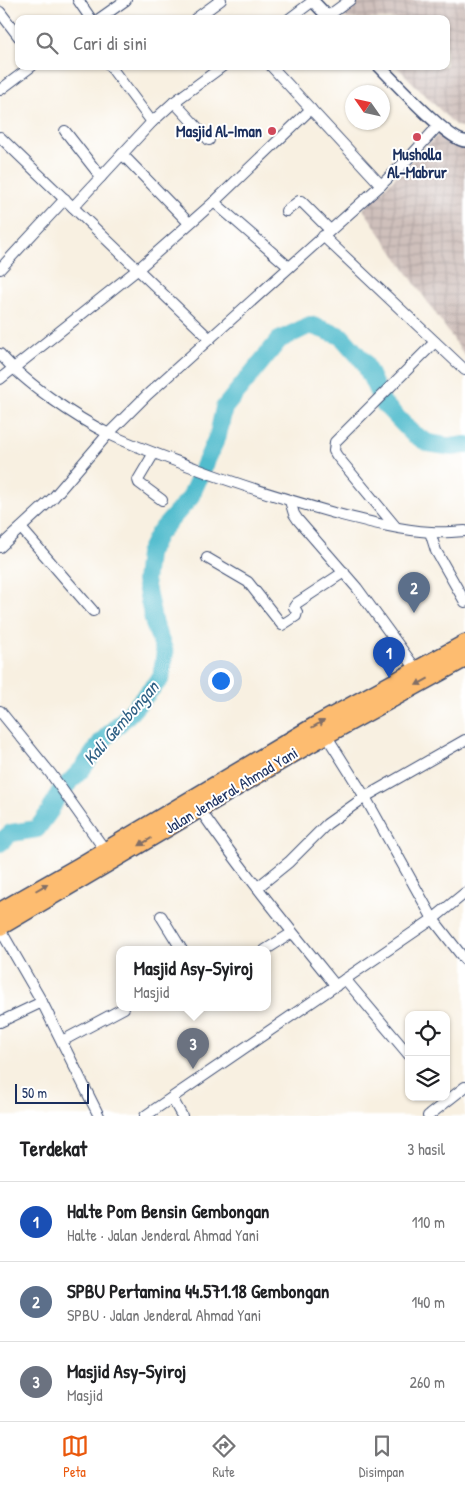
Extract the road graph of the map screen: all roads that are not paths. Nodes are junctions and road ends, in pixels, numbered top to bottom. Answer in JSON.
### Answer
{"nodes":[{"id":1,"x":78,"y":0,"type":"edge"},
{"id":2,"x":126,"y":0,"type":"edge"},
{"id":3,"x":221,"y":0,"type":"edge"},
{"id":4,"x":312,"y":0,"type":"edge"},
{"id":5,"x":350,"y":0,"type":"edge"},
{"id":6,"x":0,"y":12,"type":"edge"},
{"id":7,"x":88,"y":15,"type":"edge"},
{"id":8,"x":105,"y":15,"type":"edge"},
{"id":9,"x":200,"y":15,"type":"edge"},
{"id":10,"x":294,"y":15,"type":"edge"},
{"id":11,"x":326,"y":15,"type":"edge"},
{"id":12,"x":332,"y":15,"type":"edge"},
{"id":13,"x":15,"y":32,"type":"edge"},
{"id":14,"x":27,"y":70,"type":"edge"},
{"id":15,"x":113,"y":70,"type":"edge"},
{"id":16,"x":218,"y":70,"type":"edge"},
{"id":17,"x":275,"y":70,"type":"edge"},
{"id":18,"x":383,"y":70,"type":"edge"},
{"id":19,"x":0,"y":90,"type":"edge"},
{"id":20,"x":174,"y":102,"type":"junction"},
{"id":21,"x":312,"y":109,"type":"junction"},
{"id":22,"x":152,"y":122,"type":"junction"},
{"id":23,"x":438,"y":125,"type":"junction"},
{"id":24,"x":65,"y":131,"type":"dead end"},
{"id":25,"x":0,"y":137,"type":"edge"},
{"id":26,"x":209,"y":140,"type":"dead end"},
{"id":27,"x":465,"y":141,"type":"edge"},
{"id":28,"x":122,"y":154,"type":"junction"},
{"id":29,"x":101,"y":177,"type":"junction"},
{"id":30,"x":381,"y":185,"type":"junction"},
{"id":31,"x":65,"y":199,"type":"junction"},
{"id":32,"x":214,"y":202,"type":"junction"},
{"id":33,"x":73,"y":207,"type":"junction"},
{"id":34,"x":286,"y":211,"type":"dead end"},
{"id":35,"x":189,"y":224,"type":"junction"},
{"id":36,"x":326,"y":233,"type":"junction"},
{"id":37,"x":289,"y":267,"type":"junction"},
{"id":38,"x":0,"y":269,"type":"edge"},
{"id":39,"x":138,"y":270,"type":"junction"},
{"id":40,"x":210,"y":339,"type":"junction"},
{"id":41,"x":435,"y":342,"type":"junction"},
{"id":42,"x":0,"y":354,"type":"edge"},
{"id":43,"x":13,"y":369,"type":"junction"},
{"id":44,"x":465,"y":370,"type":"edge"},
{"id":45,"x":0,"y":379,"type":"edge"},
{"id":46,"x":108,"y":434,"type":"junction"},
{"id":47,"x":154,"y":453,"type":"junction"},
{"id":48,"x":162,"y":500,"type":"dead end"},
{"id":49,"x":290,"y":500,"type":"junction"},
{"id":50,"x":394,"y":526,"type":"junction"},
{"id":51,"x":21,"y":528,"type":"junction"},
{"id":52,"x":430,"y":532,"type":"junction"},
{"id":53,"x":465,"y":532,"type":"edge"},
{"id":54,"x":0,"y":546,"type":"edge"},
{"id":55,"x":207,"y":558,"type":"dead end"},
{"id":56,"x":344,"y":572,"type":"junction"},
{"id":57,"x":465,"y":602,"type":"edge"},
{"id":58,"x":93,"y":611,"type":"dead end"},
{"id":59,"x":465,"y":648,"type":"edge"},
{"id":60,"x":416,"y":669,"type":"junction"},
{"id":61,"x":0,"y":712,"type":"edge"},
{"id":62,"x":326,"y":734,"type":"junction"},
{"id":63,"x":465,"y":740,"type":"edge"},
{"id":64,"x":365,"y":797,"type":"junction"},
{"id":65,"x":196,"y":803,"type":"junction"},
{"id":66,"x":105,"y":850,"type":"junction"},
{"id":67,"x":258,"y":887,"type":"junction"},
{"id":68,"x":465,"y":893,"type":"edge"},
{"id":69,"x":0,"y":911,"type":"edge"},
{"id":70,"x":161,"y":916,"type":"dead end"},
{"id":71,"x":433,"y":919,"type":"junction"},
{"id":72,"x":0,"y":928,"type":"edge"},
{"id":73,"x":292,"y":933,"type":"junction"},
{"id":74,"x":180,"y":946,"type":"edge"},
{"id":75,"x":271,"y":946,"type":"edge"},
{"id":76,"x":465,"y":960,"type":"edge"},
{"id":77,"x":345,"y":979,"type":"junction"},
{"id":78,"x":336,"y":986,"type":"junction"},
{"id":79,"x":42,"y":1002,"type":"junction"},
{"id":80,"x":118,"y":1011,"type":"edge"},
{"id":81,"x":0,"y":1022,"type":"edge"},
{"id":82,"x":62,"y":1041,"type":"junction"},
{"id":83,"x":405,"y":1050,"type":"edge"},
{"id":84,"x":465,"y":1087,"type":"edge"},
{"id":85,"x":450,"y":1096,"type":"edge"},
{"id":86,"x":172,"y":1098,"type":"junction"},
{"id":87,"x":442,"y":1101,"type":"edge"},
{"id":88,"x":99,"y":1116,"type":"edge"},
{"id":89,"x":146,"y":1116,"type":"edge"},
{"id":90,"x":182,"y":1116,"type":"edge"},
{"id":91,"x":428,"y":1116,"type":"edge"}],
"edges":[{"from":1,"to":7,"type":"street"},
{"from":2,"to":8,"type":"street"},
{"from":3,"to":9,"type":"street"},
{"from":4,"to":10,"type":"street"},
{"from":4,"to":11,"type":"street"},
{"from":5,"to":12,"type":"street"},
{"from":6,"to":13,"type":"street"},
{"from":14,"to":19,"type":"street"},
{"from":15,"to":22,"type":"street"},
{"from":16,"to":20,"type":"street"},
{"from":17,"to":21,"type":"street"},
{"from":18,"to":23,"type":"street"},
{"from":20,"to":22,"type":"street"},
{"from":20,"to":26,"type":"street"},
{"from":21,"to":30,"type":"street"},
{"from":21,"to":32,"type":"street"},
{"from":22,"to":28,"type":"street"},
{"from":23,"to":27,"type":"street"},
{"from":23,"to":30,"type":"street"},
{"from":24,"to":29,"type":"street"},
{"from":25,"to":31,"type":"street"},
{"from":28,"to":29,"type":"street"},
{"from":28,"to":35,"type":"street"},
{"from":29,"to":33,"type":"street"},
{"from":30,"to":36,"type":"street"},
{"from":31,"to":33,"type":"street"},
{"from":31,"to":38,"type":"street"},
{"from":32,"to":35,"type":"street"},
{"from":32,"to":37,"type":"street"},
{"from":33,"to":39,"type":"street"},
{"from":34,"to":36,"type":"street"},
{"from":35,"to":39,"type":"street"},
{"from":36,"to":37,"type":"street"},
{"from":36,"to":41,"type":"street"},
{"from":37,"to":40,"type":"street"},
{"from":39,"to":40,"type":"street"},
{"from":39,"to":43,"type":"street"},
{"from":40,"to":46,"type":"street"},
{"from":41,"to":44,"type":"street"},
{"from":41,"to":50,"type":"street"},
{"from":42,"to":43,"type":"street"},
{"from":43,"to":45,"type":"street"},
{"from":43,"to":46,"type":"street"},
{"from":46,"to":47,"type":"street"},
{"from":46,"to":51,"type":"street"},
{"from":47,"to":48,"type":"street"},
{"from":47,"to":49,"type":"street"},
{"from":49,"to":50,"type":"street"},
{"from":49,"to":56,"type":"street"},
{"from":50,"to":52,"type":"street"},
{"from":51,"to":54,"type":"street"},
{"from":51,"to":58,"type":"street"},
{"from":52,"to":53,"type":"street"},
{"from":52,"to":57,"type":"street"},
{"from":55,"to":56,"type":"street"},
{"from":56,"to":60,"type":"street"},
{"from":59,"to":60,"type":"highway","name":"Jalan Jenderal Ahmad Yani"},
{"from":59,"to":62,"type":"highway","name":"Jalan Jenderal Ahmad Yani","one_way":true},
{"from":65,"to":60,"type":"highway","name":"Jalan Jenderal Ahmad Yani","one_way":true},
{"from":61,"to":66,"type":"street"},
{"from":62,"to":64,"type":"street"},
{"from":62,"to":65,"type":"highway","name":"Jalan Jenderal Ahmad Yani"},
{"from":63,"to":64,"type":"street"},
{"from":64,"to":67,"type":"street"},
{"from":64,"to":71,"type":"street"},
{"from":65,"to":66,"type":"highway","name":"Jalan Jenderal Ahmad Yani"},
{"from":65,"to":67,"type":"street"},
{"from":65,"to":72,"type":"highway","name":"Jalan Jenderal Ahmad Yani","one_way":true},
{"from":69,"to":66,"type":"highway","name":"Jalan Jenderal Ahmad Yani","one_way":true},
{"from":67,"to":73,"type":"street"},
{"from":68,"to":71,"type":"street"},
{"from":70,"to":74,"type":"street"},
{"from":71,"to":76,"type":"street"},
{"from":71,"to":77,"type":"street"},
{"from":72,"to":79,"type":"street"},
{"from":73,"to":75,"type":"street"},
{"from":73,"to":78,"type":"street"},
{"from":77,"to":78,"type":"street"},
{"from":77,"to":83,"type":"street"},
{"from":78,"to":86,"type":"street"},
{"from":79,"to":81,"type":"street"},
{"from":79,"to":82,"type":"street"},
{"from":80,"to":82,"type":"street"},
{"from":82,"to":88,"type":"street"},
{"from":84,"to":85,"type":"street"},
{"from":86,"to":89,"type":"street"},
{"from":86,"to":90,"type":"street"},
{"from":87,"to":91,"type":"street"}]}
